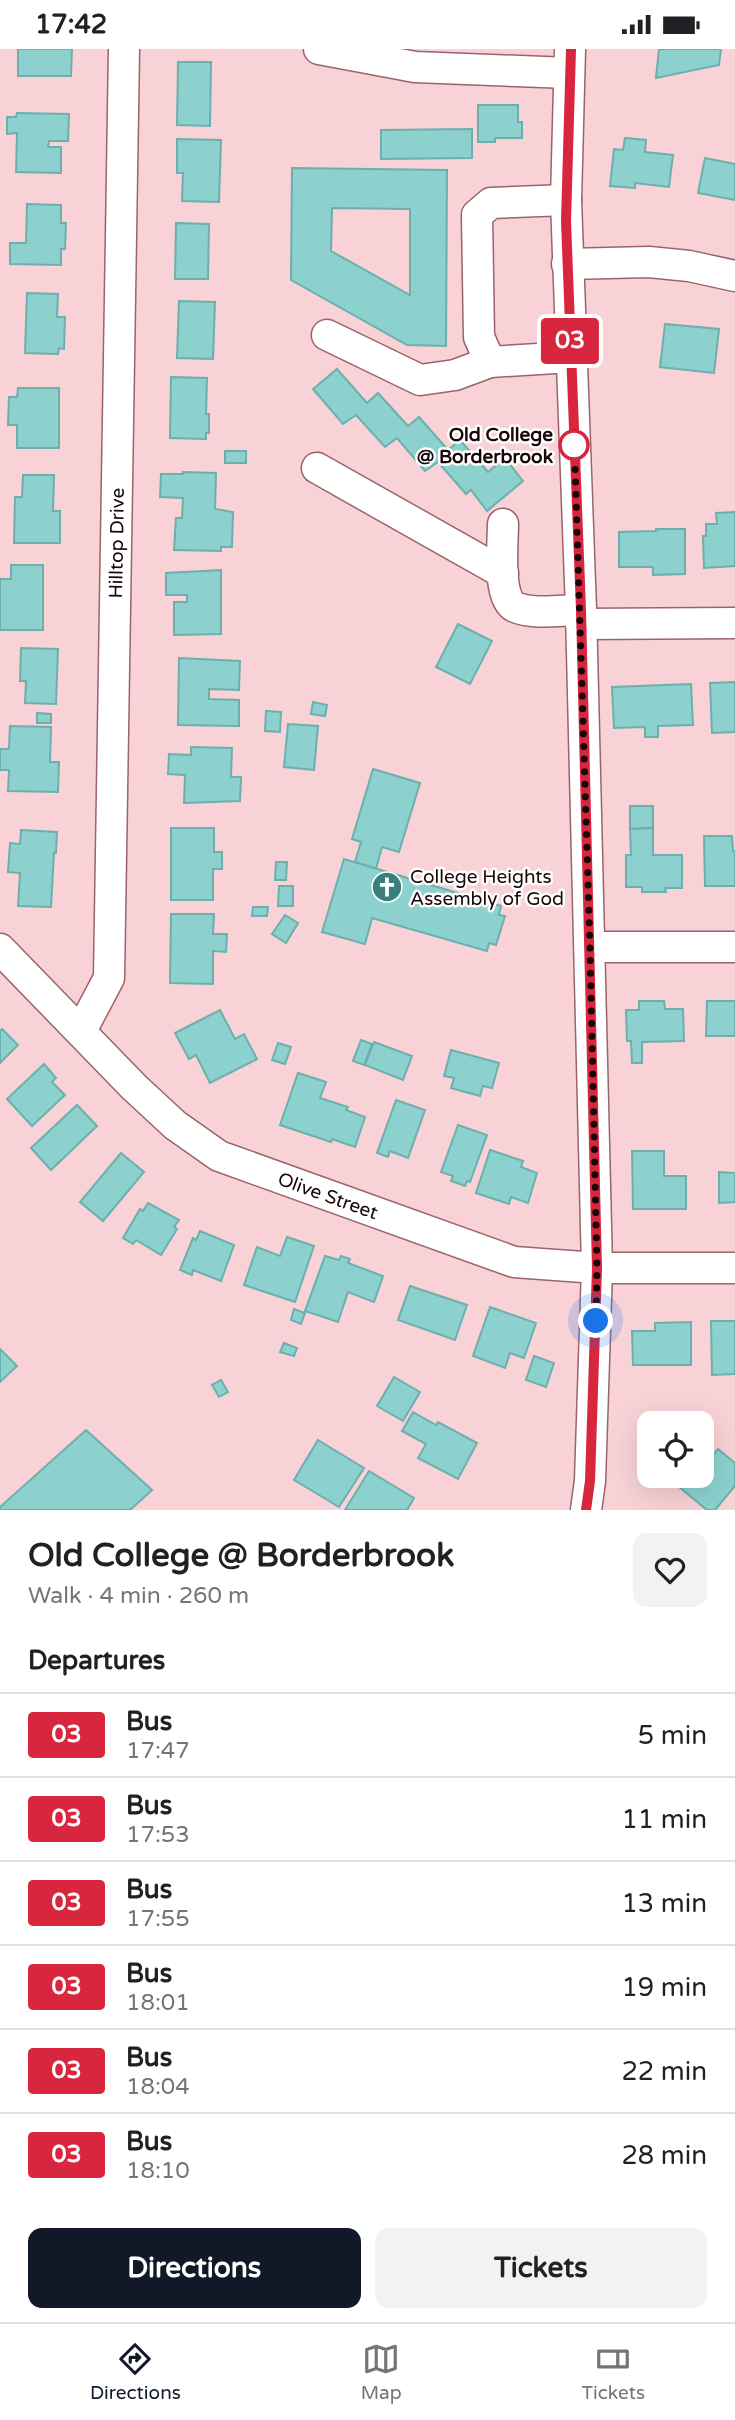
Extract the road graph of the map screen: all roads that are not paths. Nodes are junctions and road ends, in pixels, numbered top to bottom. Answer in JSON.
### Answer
{"nodes":[{"id":1,"x":124,"y":49,"type":"edge"},
{"id":2,"x":319,"y":49,"type":"edge"},
{"id":3,"x":570,"y":61,"type":"edge"},
{"id":4,"x":566,"y":200,"type":"junction"},
{"id":5,"x":567,"y":264,"type":"junction"},
{"id":6,"x":735,"y":276,"type":"edge"},
{"id":7,"x":327,"y":335,"type":"dead end"},
{"id":8,"x":571,"y":356,"type":"junction"},
{"id":9,"x":490,"y":362,"type":"junction"},
{"id":10,"x":317,"y":468,"type":"dead end"},
{"id":11,"x":503,"y":524,"type":"dead end"},
{"id":12,"x":503,"y":573,"type":"junction"},
{"id":13,"x":581,"y":617,"type":"junction"},
{"id":14,"x":735,"y":623,"type":"edge"},
{"id":15,"x":590,"y":947,"type":"junction"},
{"id":16,"x":735,"y":947,"type":"edge"},
{"id":17,"x":0,"y":949,"type":"edge"},
{"id":18,"x":81,"y":1031,"type":"junction"},
{"id":19,"x":597,"y":1268,"type":"junction"},
{"id":20,"x":735,"y":1268,"type":"edge"},
{"id":21,"x":586,"y":1510,"type":"edge"}],
"edges":[{"from":1,"to":18,"type":"street","name":"Hilltop Drive"},
{"from":2,"to":3,"type":"street"},
{"from":3,"to":4,"type":"street"},
{"from":4,"to":5,"type":"street"},
{"from":4,"to":9,"type":"street"},
{"from":5,"to":6,"type":"street"},
{"from":5,"to":8,"type":"street"},
{"from":7,"to":9,"type":"street"},
{"from":8,"to":9,"type":"street"},
{"from":8,"to":13,"type":"street"},
{"from":10,"to":12,"type":"street"},
{"from":11,"to":12,"type":"street"},
{"from":12,"to":13,"type":"street"},
{"from":13,"to":14,"type":"street"},
{"from":13,"to":15,"type":"street"},
{"from":15,"to":16,"type":"street"},
{"from":15,"to":19,"type":"street"},
{"from":17,"to":18,"type":"street","name":"Olive Street"},
{"from":18,"to":19,"type":"street","name":"Olive Street"},
{"from":19,"to":20,"type":"street","name":"Olive Street"},
{"from":19,"to":21,"type":"street"}]}
